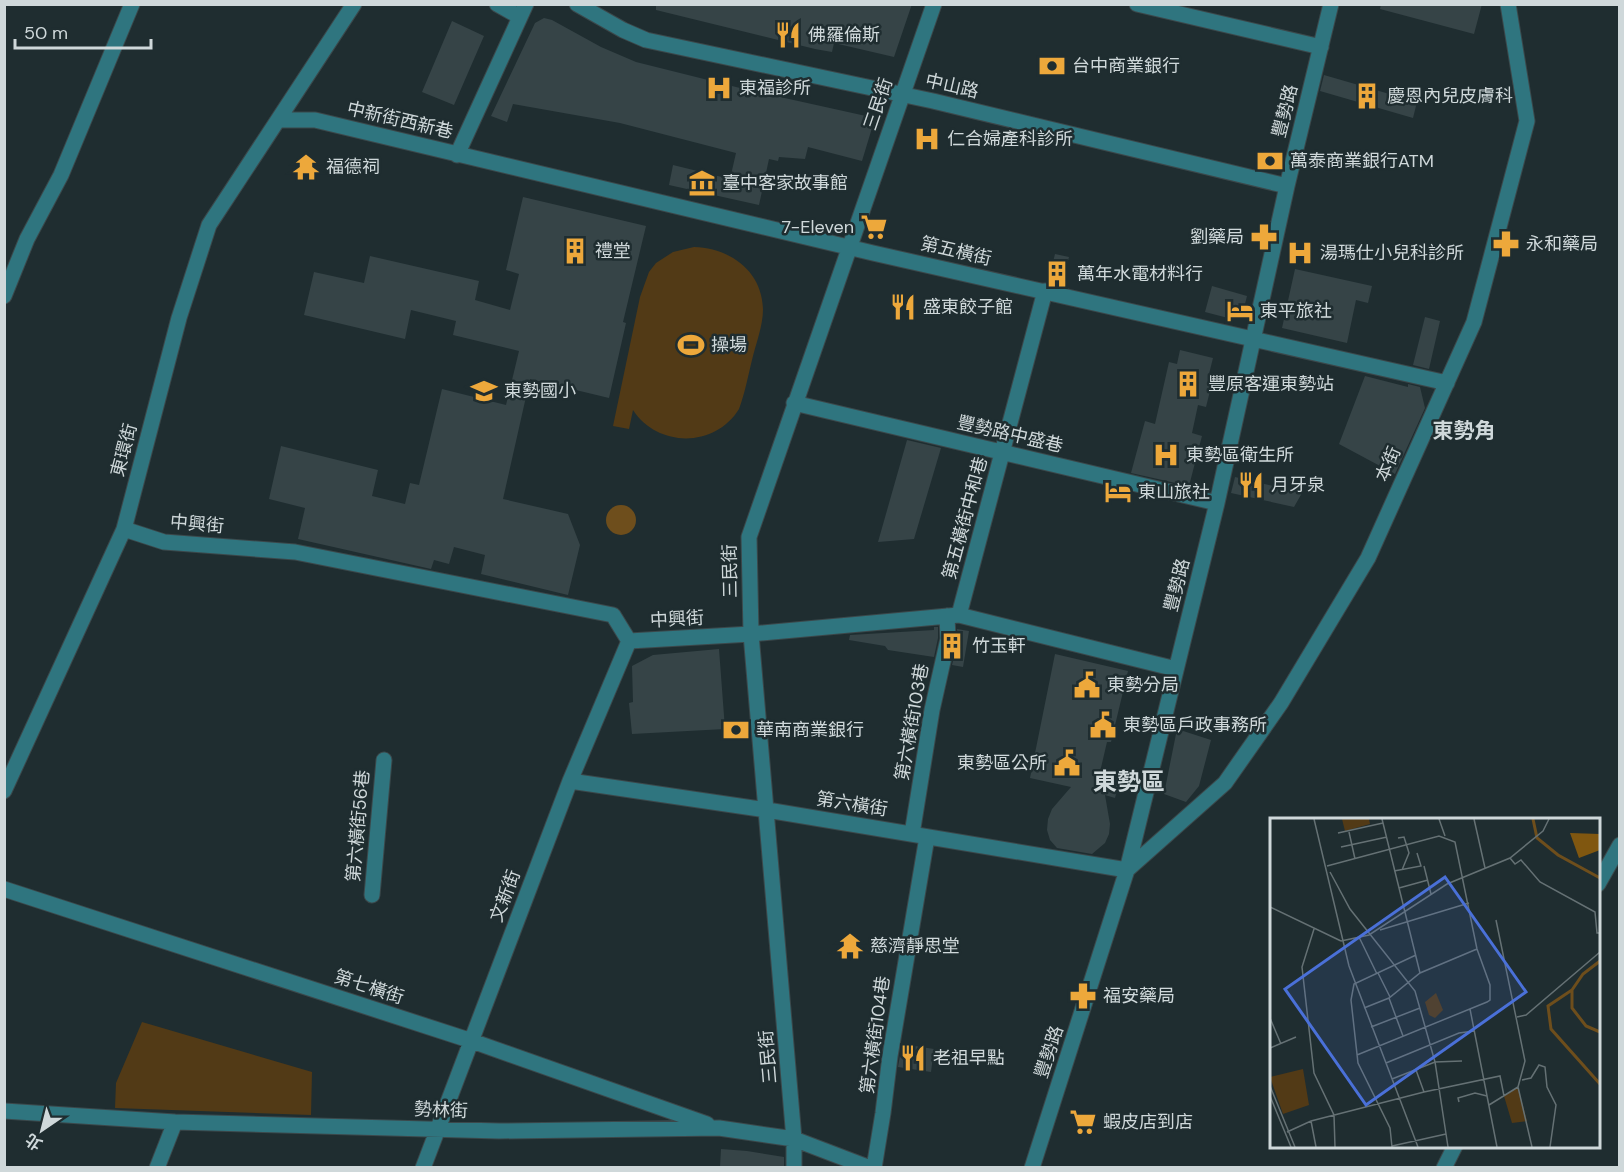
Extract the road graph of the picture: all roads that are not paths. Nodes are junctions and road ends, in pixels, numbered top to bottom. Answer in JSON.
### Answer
{"nodes":[{"id":1,"x":132,"y":4,"type":"edge"},
{"id":2,"x":354,"y":4,"type":"edge"},
{"id":3,"x":497,"y":4,"type":"edge"},
{"id":4,"x":577,"y":4,"type":"edge"},
{"id":5,"x":934,"y":4,"type":"edge"},
{"id":6,"x":1137,"y":4,"type":"edge"},
{"id":7,"x":1331,"y":4,"type":"edge"},
{"id":8,"x":1508,"y":4,"type":"edge"},
{"id":9,"x":523,"y":11,"type":"edge"},
{"id":10,"x":1321,"y":47,"type":"junction"},
{"id":11,"x":902,"y":94,"type":"junction"},
{"id":12,"x":279,"y":120,"type":"junction"},
{"id":13,"x":457,"y":155,"type":"junction"},
{"id":14,"x":1287,"y":186,"type":"junction"},
{"id":15,"x":850,"y":247,"type":"junction"},
{"id":16,"x":1045,"y":291,"type":"junction"},
{"id":17,"x":4,"y":296,"type":"edge"},
{"id":18,"x":1254,"y":338,"type":"junction"},
{"id":19,"x":1447,"y":382,"type":"junction"},
{"id":20,"x":794,"y":403,"type":"junction"},
{"id":21,"x":1003,"y":453,"type":"junction"},
{"id":22,"x":1217,"y":503,"type":"junction"},
{"id":23,"x":124,"y":529,"type":"junction"},
{"id":24,"x":953,"y":616,"type":"junction"},
{"id":25,"x":751,"y":634,"type":"junction"},
{"id":26,"x":629,"y":641,"type":"junction"},
{"id":27,"x":1176,"y":669,"type":"junction"},
{"id":28,"x":384,"y":760,"type":"dead end"},
{"id":29,"x":570,"y":781,"type":"junction"},
{"id":30,"x":4,"y":791,"type":"edge"},
{"id":31,"x":767,"y":810,"type":"junction"},
{"id":32,"x":920,"y":836,"type":"junction"},
{"id":33,"x":1620,"y":845,"type":"edge"},
{"id":34,"x":1127,"y":870,"type":"junction"},
{"id":35,"x":1600,"y":882,"type":"edge"},
{"id":36,"x":4,"y":889,"type":"edge"},
{"id":37,"x":372,"y":895,"type":"dead end"},
{"id":38,"x":472,"y":1041,"type":"junction"},
{"id":39,"x":4,"y":1111,"type":"edge"},
{"id":40,"x":175,"y":1122,"type":"junction"},
{"id":41,"x":718,"y":1128,"type":"junction"},
{"id":42,"x":437,"y":1130,"type":"junction"},
{"id":43,"x":794,"y":1139,"type":"junction"},
{"id":44,"x":1454,"y":1148,"type":"edge"},
{"id":45,"x":158,"y":1167,"type":"edge"},
{"id":46,"x":423,"y":1167,"type":"edge"},
{"id":47,"x":794,"y":1167,"type":"edge"},
{"id":48,"x":872,"y":1167,"type":"edge"},
{"id":49,"x":1032,"y":1167,"type":"edge"},
{"id":50,"x":1444,"y":1167,"type":"edge"}],
"edges":[{"from":1,"to":17,"type":"street"},
{"from":2,"to":12,"type":"street","name":"東環街"},
{"from":3,"to":9,"type":"street"},
{"from":4,"to":11,"type":"street","name":"中山路"},
{"from":5,"to":11,"type":"street","name":"三民街"},
{"from":6,"to":10,"type":"street"},
{"from":7,"to":10,"type":"street","name":"豐勢路"},
{"from":8,"to":19,"type":"street","name":"本街"},
{"from":9,"to":13,"type":"street","name":"中新街西新巷"},
{"from":10,"to":14,"type":"street","name":"豐勢路"},
{"from":11,"to":14,"type":"street","name":"中山路"},
{"from":11,"to":15,"type":"street","name":"三民街"},
{"from":12,"to":13,"type":"street","name":"中新街西新巷"},
{"from":12,"to":23,"type":"street","name":"東環街"},
{"from":13,"to":15,"type":"street","name":"第五橫街"},
{"from":14,"to":18,"type":"street","name":"豐勢路"},
{"from":15,"to":16,"type":"street","name":"第五橫街"},
{"from":15,"to":20,"type":"street","name":"三民街"},
{"from":16,"to":18,"type":"street","name":"第五橫街"},
{"from":16,"to":21,"type":"street","name":"第五橫街中和巷"},
{"from":18,"to":19,"type":"street","name":"第五橫街"},
{"from":18,"to":22,"type":"street","name":"豐勢路"},
{"from":19,"to":34,"type":"street","name":"本街"},
{"from":20,"to":21,"type":"street","name":"豐勢路中盛巷"},
{"from":20,"to":25,"type":"street","name":"三民街"},
{"from":21,"to":22,"type":"street","name":"豐勢路中盛巷"},
{"from":21,"to":24,"type":"street","name":"第五橫街中和巷"},
{"from":22,"to":27,"type":"street","name":"豐勢路"},
{"from":23,"to":26,"type":"street","name":"中興街"},
{"from":23,"to":30,"type":"street","name":"東環街"},
{"from":24,"to":25,"type":"street","name":"中興街"},
{"from":24,"to":27,"type":"street","name":"中興街"},
{"from":24,"to":32,"type":"street","name":"第六橫街103巷"},
{"from":25,"to":26,"type":"street","name":"中興街"},
{"from":25,"to":31,"type":"street","name":"三民街"},
{"from":26,"to":29,"type":"street","name":"文新街"},
{"from":27,"to":34,"type":"street","name":"豐勢路"},
{"from":28,"to":37,"type":"street","name":"第六橫街56巷"},
{"from":29,"to":31,"type":"street","name":"第六橫街"},
{"from":29,"to":38,"type":"street","name":"文新街"},
{"from":31,"to":32,"type":"street","name":"第六橫街"},
{"from":31,"to":43,"type":"street","name":"三民街"},
{"from":32,"to":34,"type":"street","name":"第六橫街"},
{"from":32,"to":48,"type":"street","name":"第六橫街104巷"},
{"from":33,"to":35,"type":"street"},
{"from":34,"to":49,"type":"street","name":"豐勢路"},
{"from":36,"to":38,"type":"street","name":"第七橫街"},
{"from":38,"to":41,"type":"street","name":"第七橫街"},
{"from":38,"to":42,"type":"street","name":"文新街"},
{"from":39,"to":40,"type":"street","name":"勢林街"},
{"from":40,"to":42,"type":"street","name":"勢林街"},
{"from":40,"to":45,"type":"street"},
{"from":41,"to":42,"type":"street","name":"勢林街"},
{"from":41,"to":43,"type":"street","name":"勢林街"},
{"from":42,"to":46,"type":"street","name":"文新街"},
{"from":43,"to":47,"type":"street","name":"三民街"},
{"from":43,"to":48,"type":"street","name":"勢林街"},
{"from":44,"to":50,"type":"street"}]}
